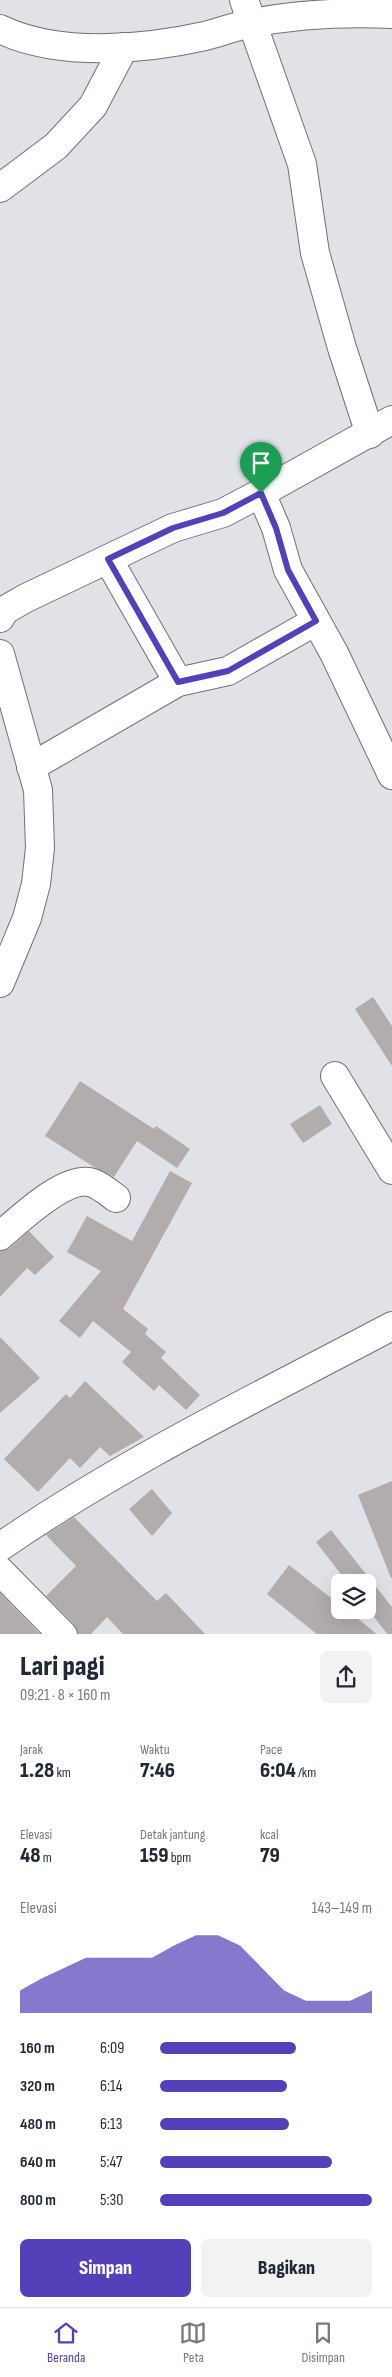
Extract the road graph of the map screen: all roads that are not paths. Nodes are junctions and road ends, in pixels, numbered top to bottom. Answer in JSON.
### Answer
{"nodes":[{"id":1,"x":248,"y":12,"type":"edge"},
{"id":2,"x":392,"y":14,"type":"edge"},
{"id":3,"x":0,"y":29,"type":"edge"},
{"id":4,"x":124,"y":47,"type":"junction"},
{"id":5,"x":0,"y":188,"type":"edge"},
{"id":6,"x":381,"y":427,"type":"edge"},
{"id":7,"x":261,"y":493,"type":"junction"},
{"id":8,"x":108,"y":559,"type":"junction"},
{"id":9,"x":0,"y":618,"type":"edge"},
{"id":10,"x":316,"y":621,"type":"junction"},
{"id":11,"x":0,"y":654,"type":"edge"},
{"id":12,"x":178,"y":682,"type":"junction"},
{"id":13,"x":5,"y":696,"type":"edge"},
{"id":14,"x":31,"y":767,"type":"junction"},
{"id":15,"x":392,"y":775,"type":"edge"},
{"id":16,"x":0,"y":983,"type":"edge"},
{"id":17,"x":335,"y":1076,"type":"dead end"},
{"id":18,"x":392,"y":1170,"type":"edge"},
{"id":19,"x":116,"y":1198,"type":"dead end"},
{"id":20,"x":0,"y":1236,"type":"edge"},
{"id":21,"x":392,"y":1326,"type":"edge"},
{"id":22,"x":0,"y":1548,"type":"edge"},
{"id":23,"x":0,"y":1571,"type":"edge"},
{"id":24,"x":63,"y":1634,"type":"edge"}],
"edges":[{"from":1,"to":2,"type":"street"},
{"from":1,"to":4,"type":"street"},
{"from":1,"to":6,"type":"street"},
{"from":3,"to":4,"type":"street"},
{"from":4,"to":5,"type":"street"},
{"from":6,"to":7,"type":"street"},
{"from":7,"to":8,"type":"street"},
{"from":7,"to":10,"type":"street"},
{"from":8,"to":9,"type":"street"},
{"from":8,"to":12,"type":"street"},
{"from":10,"to":12,"type":"street"},
{"from":10,"to":15,"type":"street"},
{"from":11,"to":13,"type":"street"},
{"from":12,"to":14,"type":"street"},
{"from":13,"to":14,"type":"street"},
{"from":14,"to":16,"type":"street"},
{"from":17,"to":18,"type":"street"},
{"from":19,"to":20,"type":"street"},
{"from":21,"to":22,"type":"street"},
{"from":23,"to":24,"type":"street"}]}
